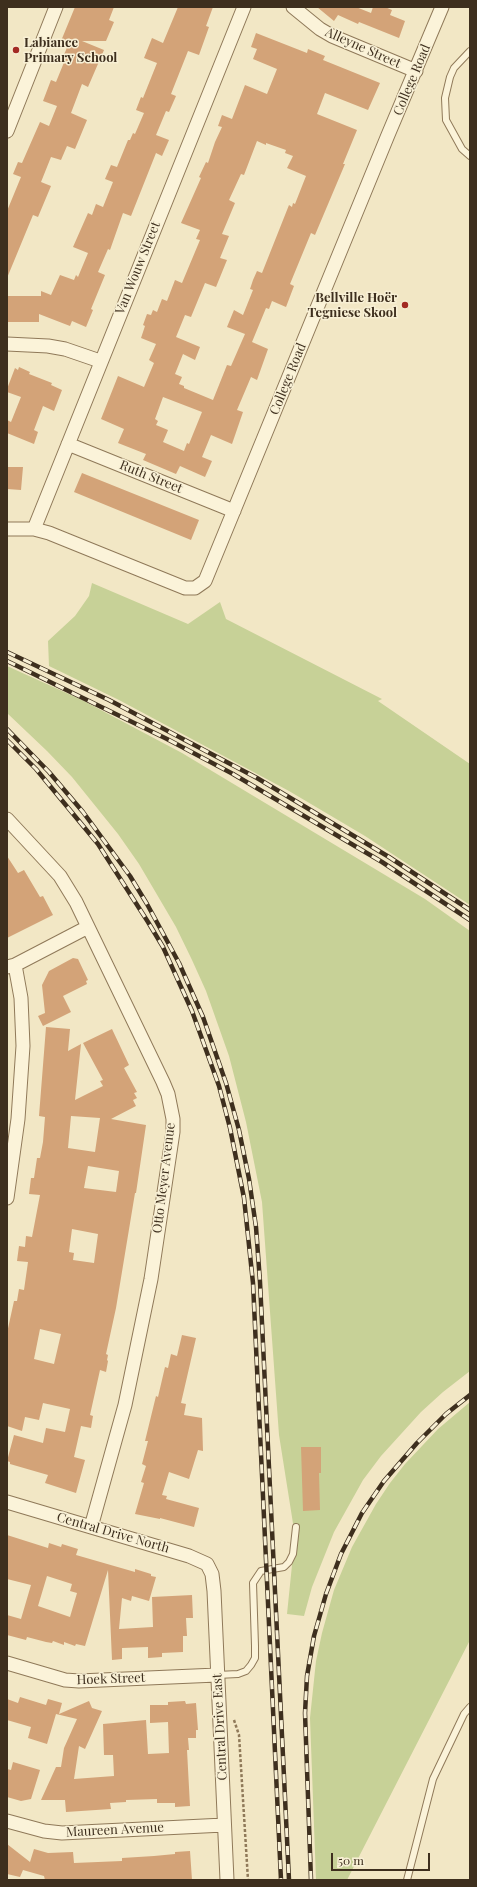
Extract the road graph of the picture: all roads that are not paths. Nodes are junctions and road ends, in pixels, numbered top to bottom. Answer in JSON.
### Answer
{"nodes":[{"id":1,"x":56,"y":7,"type":"edge"},
{"id":2,"x":244,"y":7,"type":"edge"},
{"id":3,"x":293,"y":7,"type":"edge"},
{"id":4,"x":442,"y":7,"type":"edge"},
{"id":5,"x":470,"y":51,"type":"edge"},
{"id":6,"x":416,"y":71,"type":"junction"},
{"id":7,"x":7,"y":131,"type":"edge"},
{"id":8,"x":470,"y":156,"type":"edge"},
{"id":9,"x":7,"y":344,"type":"edge"},
{"id":10,"x":100,"y":361,"type":"junction"},
{"id":11,"x":68,"y":444,"type":"junction"},
{"id":12,"x":234,"y":511,"type":"junction"},
{"id":13,"x":7,"y":529,"type":"edge"},
{"id":14,"x":34,"y":529,"type":"junction"},
{"id":15,"x":7,"y":819,"type":"edge"},
{"id":16,"x":88,"y":927,"type":"junction"},
{"id":17,"x":11,"y":966,"type":"edge"},
{"id":18,"x":7,"y":1198,"type":"edge"},
{"id":19,"x":7,"y":1502,"type":"edge"},
{"id":20,"x":296,"y":1526,"type":"dead end"},
{"id":21,"x":91,"y":1527,"type":"junction"},
{"id":22,"x":212,"y":1574,"type":"joint"},
{"id":23,"x":7,"y":1663,"type":"edge"},
{"id":24,"x":218,"y":1676,"type":"junction"},
{"id":25,"x":470,"y":1707,"type":"edge"},
{"id":26,"x":7,"y":1821,"type":"edge"},
{"id":27,"x":224,"y":1825,"type":"junction"},
{"id":28,"x":227,"y":1880,"type":"edge"},
{"id":29,"x":407,"y":1880,"type":"edge"}],
"edges":[{"from":1,"to":7,"type":"street"},
{"from":2,"to":10,"type":"street","name":"Van Wouw Street"},
{"from":3,"to":6,"type":"street","name":"Alleyne Street"},
{"from":4,"to":6,"type":"street","name":"College Road"},
{"from":5,"to":8,"type":"lane"},
{"from":6,"to":12,"type":"street","name":"College Road"},
{"from":9,"to":10,"type":"street"},
{"from":10,"to":11,"type":"street","name":"Van Wouw Street"},
{"from":11,"to":12,"type":"street","name":"Ruth Street"},
{"from":11,"to":14,"type":"street","name":"Van Wouw Street"},
{"from":12,"to":14,"type":"street","name":"College Road"},
{"from":13,"to":14,"type":"street","name":"College Road"},
{"from":15,"to":16,"type":"street","name":"Otto Meyer Avenue"},
{"from":16,"to":17,"type":"street"},
{"from":16,"to":21,"type":"street","name":"Otto Meyer Avenue"},
{"from":17,"to":18,"type":"street"},
{"from":19,"to":21,"type":"street","name":"Central Drive North"},
{"from":20,"to":24,"type":"lane"},
{"from":21,"to":22,"type":"street","name":"Central Drive North"},
{"from":22,"to":24,"type":"street","name":"Central Drive East"},
{"from":23,"to":24,"type":"street","name":"Hoek Street"},
{"from":24,"to":27,"type":"street","name":"Central Drive East"},
{"from":25,"to":29,"type":"lane"},
{"from":26,"to":27,"type":"street","name":"Maureen Avenue"},
{"from":27,"to":28,"type":"street","name":"Central Drive East"}]}
